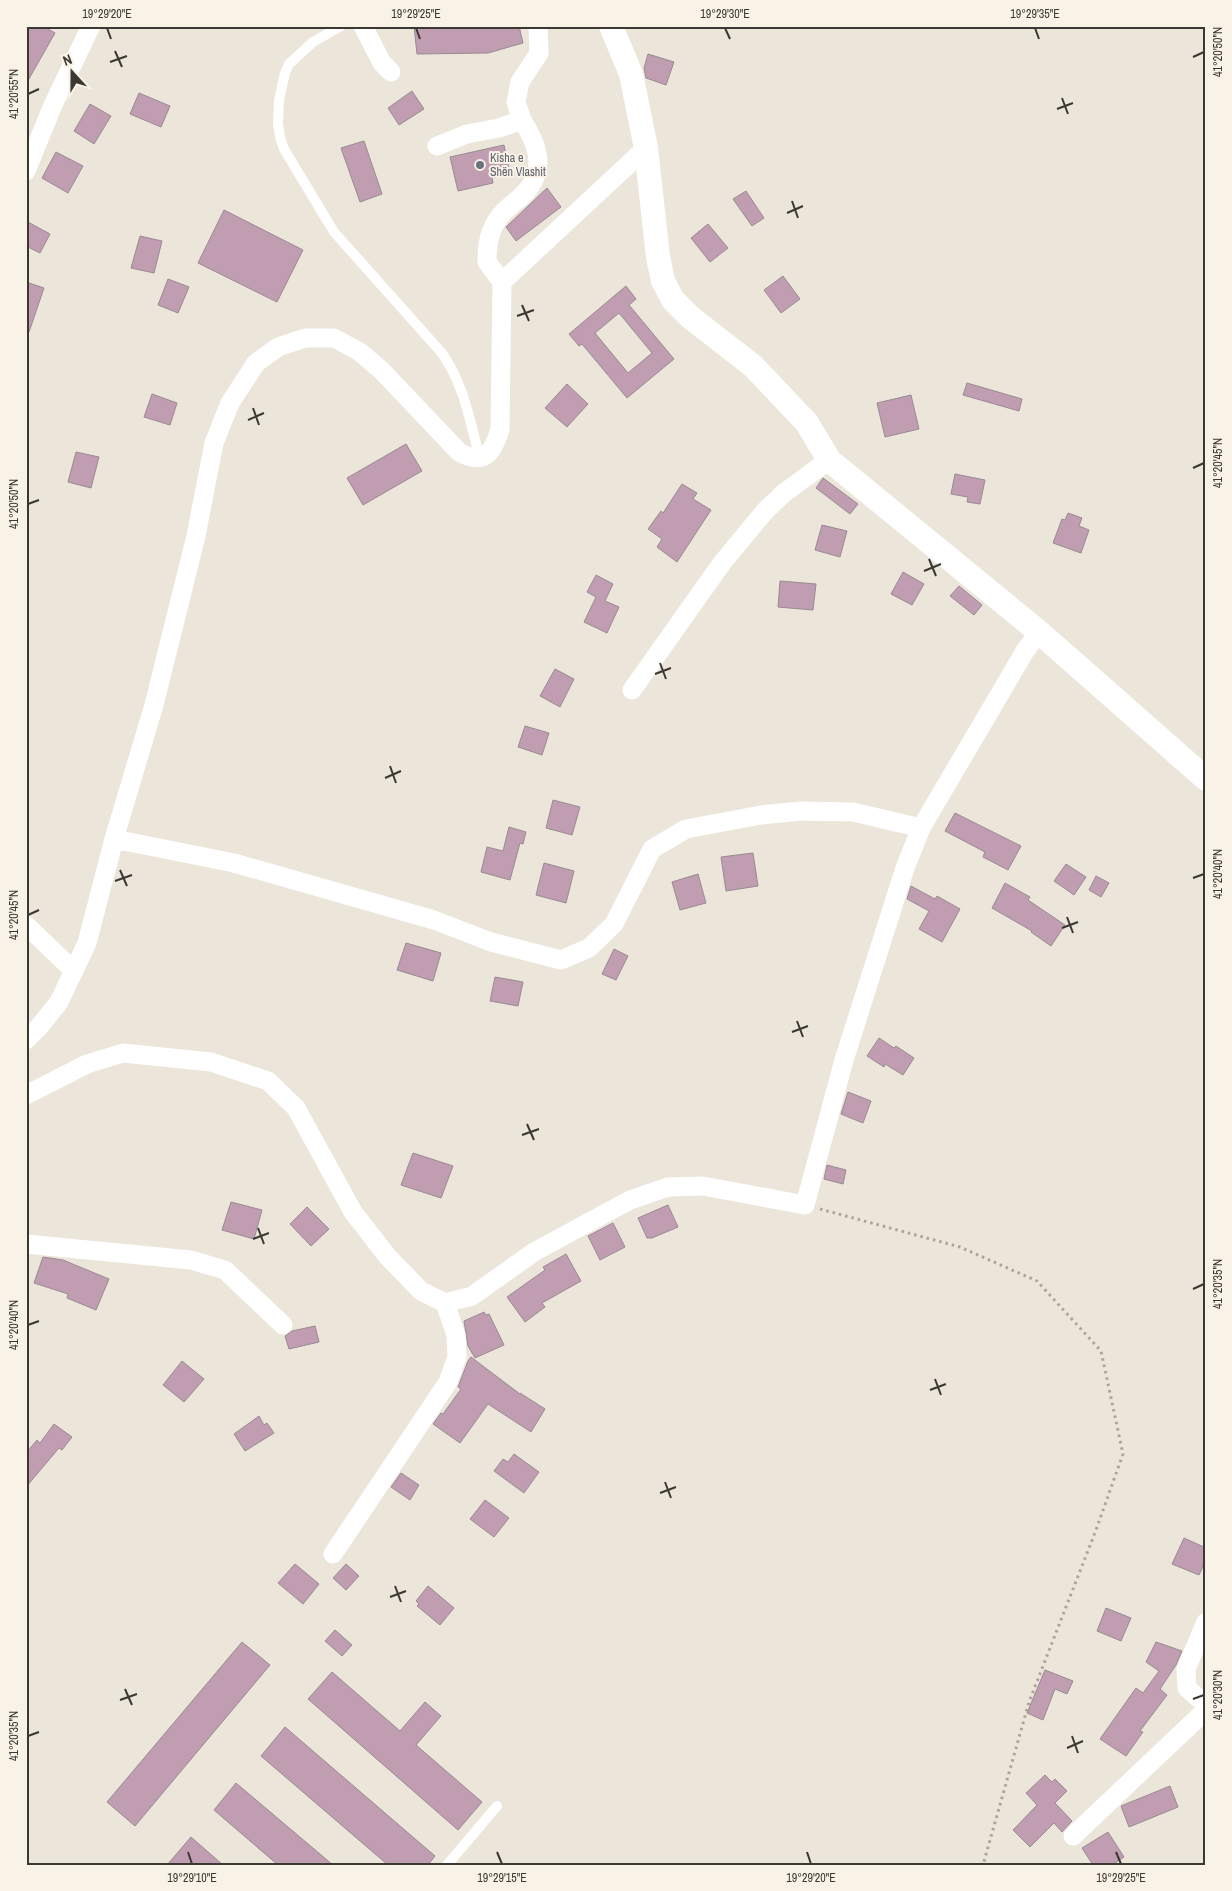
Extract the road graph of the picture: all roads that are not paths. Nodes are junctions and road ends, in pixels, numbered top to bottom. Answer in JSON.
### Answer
{"nodes":[{"id":1,"x":91,"y":26,"type":"edge"},
{"id":2,"x":341,"y":26,"type":"edge"},
{"id":3,"x":363,"y":26,"type":"edge"},
{"id":4,"x":538,"y":26,"type":"edge"},
{"id":5,"x":611,"y":26,"type":"edge"},
{"id":6,"x":392,"y":72,"type":"dead end"},
{"id":7,"x":522,"y":120,"type":"junction"},
{"id":8,"x":437,"y":146,"type":"dead end"},
{"id":9,"x":646,"y":148,"type":"junction"},
{"id":10,"x":26,"y":171,"type":"edge"},
{"id":11,"x":502,"y":282,"type":"junction"},
{"id":12,"x":480,"y":459,"type":"junction"},
{"id":13,"x":830,"y":460,"type":"junction"},
{"id":14,"x":1039,"y":632,"type":"junction"},
{"id":15,"x":632,"y":690,"type":"dead end"},
{"id":16,"x":1203,"y":772,"type":"edge"},
{"id":17,"x":921,"y":828,"type":"junction"},
{"id":18,"x":114,"y":839,"type":"junction"},
{"id":19,"x":26,"y":925,"type":"edge"},
{"id":20,"x":74,"y":971,"type":"junction"},
{"id":21,"x":26,"y":1040,"type":"edge"},
{"id":22,"x":26,"y":1095,"type":"edge"},
{"id":23,"x":26,"y":1244,"type":"edge"},
{"id":24,"x":444,"y":1303,"type":"junction"},
{"id":25,"x":283,"y":1325,"type":"dead end"},
{"id":26,"x":334,"y":1554,"type":"dead end"},
{"id":27,"x":1206,"y":1622,"type":"edge"},
{"id":28,"x":1206,"y":1704,"type":"edge"},
{"id":29,"x":1206,"y":1710,"type":"edge"},
{"id":30,"x":498,"y":1806,"type":"dead end"},
{"id":31,"x":1073,"y":1836,"type":"dead end"},
{"id":32,"x":447,"y":1865,"type":"edge"}],
"edges":[{"from":1,"to":10,"type":"street"},
{"from":2,"to":12,"type":"lane"},
{"from":3,"to":6,"type":"street"},
{"from":4,"to":7,"type":"street"},
{"from":5,"to":9,"type":"street"},
{"from":7,"to":8,"type":"street"},
{"from":7,"to":11,"type":"street"},
{"from":9,"to":11,"type":"street"},
{"from":9,"to":13,"type":"street"},
{"from":11,"to":12,"type":"street"},
{"from":12,"to":18,"type":"street"},
{"from":13,"to":14,"type":"street"},
{"from":13,"to":15,"type":"street"},
{"from":14,"to":16,"type":"street"},
{"from":14,"to":17,"type":"street"},
{"from":17,"to":18,"type":"street"},
{"from":17,"to":24,"type":"street"},
{"from":18,"to":20,"type":"street"},
{"from":19,"to":20,"type":"street"},
{"from":20,"to":21,"type":"street"},
{"from":22,"to":24,"type":"street"},
{"from":23,"to":25,"type":"street"},
{"from":24,"to":26,"type":"street"},
{"from":27,"to":28,"type":"street"},
{"from":29,"to":31,"type":"street"},
{"from":30,"to":32,"type":"lane"}]}
